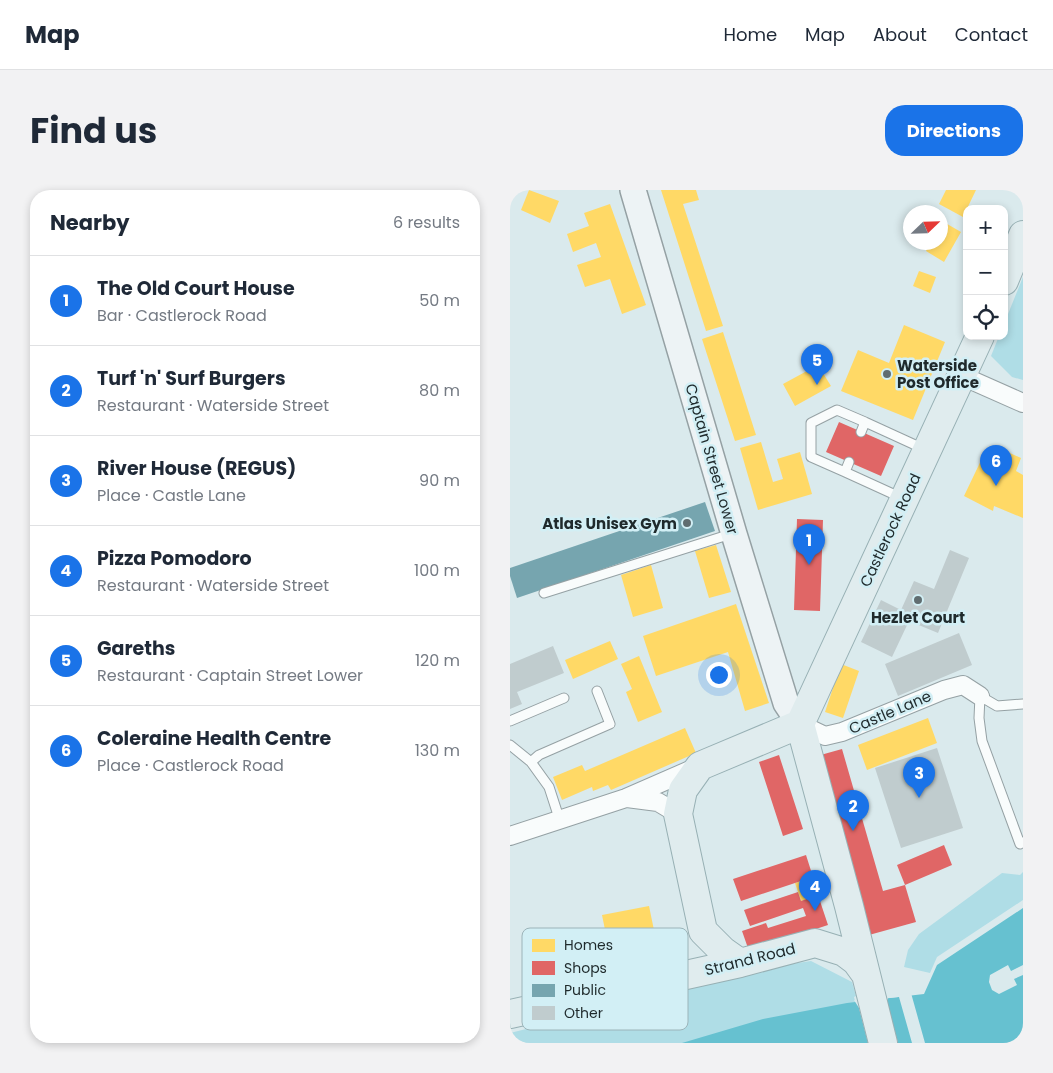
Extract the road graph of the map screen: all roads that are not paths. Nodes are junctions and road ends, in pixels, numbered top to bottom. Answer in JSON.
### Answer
{"nodes":[{"id":1,"x":633,"y":190,"type":"edge"},
{"id":2,"x":1023,"y":235,"type":"edge"},
{"id":3,"x":1008,"y":271,"type":"edge"},
{"id":4,"x":978,"y":340,"type":"edge"},
{"id":5,"x":962,"y":376,"type":"junction"},
{"id":6,"x":1023,"y":403,"type":"edge"},
{"id":7,"x":865,"y":422,"type":"junction"},
{"id":8,"x":862,"y":432,"type":"dead end"},
{"id":9,"x":927,"y":450,"type":"junction"},
{"id":10,"x":849,"y":462,"type":"dead end"},
{"id":11,"x":845,"y":472,"type":"junction"},
{"id":12,"x":904,"y":499,"type":"junction"},
{"id":13,"x":734,"y":534,"type":"junction"},
{"id":14,"x":544,"y":593,"type":"dead end"},
{"id":15,"x":597,"y":691,"type":"dead end"},
{"id":16,"x":980,"y":696,"type":"junction"},
{"id":17,"x":564,"y":698,"type":"dead end"},
{"id":18,"x":1023,"y":704,"type":"edge"},
{"id":19,"x":510,"y":721,"type":"edge"},
{"id":20,"x":800,"y":724,"type":"junction"},
{"id":21,"x":510,"y":745,"type":"edge"},
{"id":22,"x":531,"y":762,"type":"junction"},
{"id":23,"x":700,"y":766,"type":"junction"},
{"id":24,"x":626,"y":798,"type":"junction"},
{"id":25,"x":678,"y":814,"type":"junction"},
{"id":26,"x":560,"y":821,"type":"junction"},
{"id":27,"x":510,"y":836,"type":"edge"},
{"id":28,"x":1023,"y":842,"type":"edge"},
{"id":29,"x":849,"y":906,"type":"junction"},
{"id":30,"x":703,"y":931,"type":"junction"},
{"id":31,"x":815,"y":943,"type":"junction"},
{"id":32,"x":688,"y":956,"type":"edge"},
{"id":33,"x":856,"y":957,"type":"junction"},
{"id":34,"x":740,"y":963,"type":"junction"},
{"id":35,"x":688,"y":974,"type":"edge"},
{"id":36,"x":883,"y":1043,"type":"edge"}],
"edges":[{"from":1,"to":13,"type":"main road","name":"Captain Street Lower"},
{"from":2,"to":3,"type":"main road"},
{"from":4,"to":5,"type":"main road","name":"Castlerock Road"},
{"from":5,"to":6,"type":"street"},
{"from":5,"to":9,"type":"main road","name":"Castlerock Road"},
{"from":7,"to":8,"type":"lane"},
{"from":7,"to":9,"type":"lane"},
{"from":7,"to":11,"type":"lane"},
{"from":9,"to":12,"type":"main road","name":"Castlerock Road"},
{"from":10,"to":11,"type":"lane"},
{"from":11,"to":12,"type":"lane"},
{"from":12,"to":20,"type":"main road","name":"Castlerock Road"},
{"from":13,"to":14,"type":"lane"},
{"from":13,"to":20,"type":"main road","name":"Captain Street Lower"},
{"from":15,"to":22,"type":"lane"},
{"from":16,"to":18,"type":"lane"},
{"from":16,"to":20,"type":"street","name":"Castle Lane"},
{"from":16,"to":28,"type":"lane"},
{"from":17,"to":19,"type":"lane"},
{"from":20,"to":23,"type":"main road"},
{"from":20,"to":29,"type":"main road"},
{"from":21,"to":22,"type":"lane"},
{"from":22,"to":26,"type":"lane"},
{"from":23,"to":24,"type":"street"},
{"from":23,"to":25,"type":"main road"},
{"from":24,"to":25,"type":"street"},
{"from":24,"to":26,"type":"street"},
{"from":25,"to":30,"type":"main road"},
{"from":26,"to":27,"type":"street"},
{"from":29,"to":31,"type":"main road"},
{"from":29,"to":33,"type":"main road"},
{"from":30,"to":32,"type":"main road"},
{"from":30,"to":34,"type":"main road"},
{"from":31,"to":33,"type":"main road","name":"Strand Road"},
{"from":31,"to":34,"type":"main road","name":"Strand Road"},
{"from":33,"to":36,"type":"main road"},
{"from":34,"to":35,"type":"main road","name":"Strand Road"}]}
